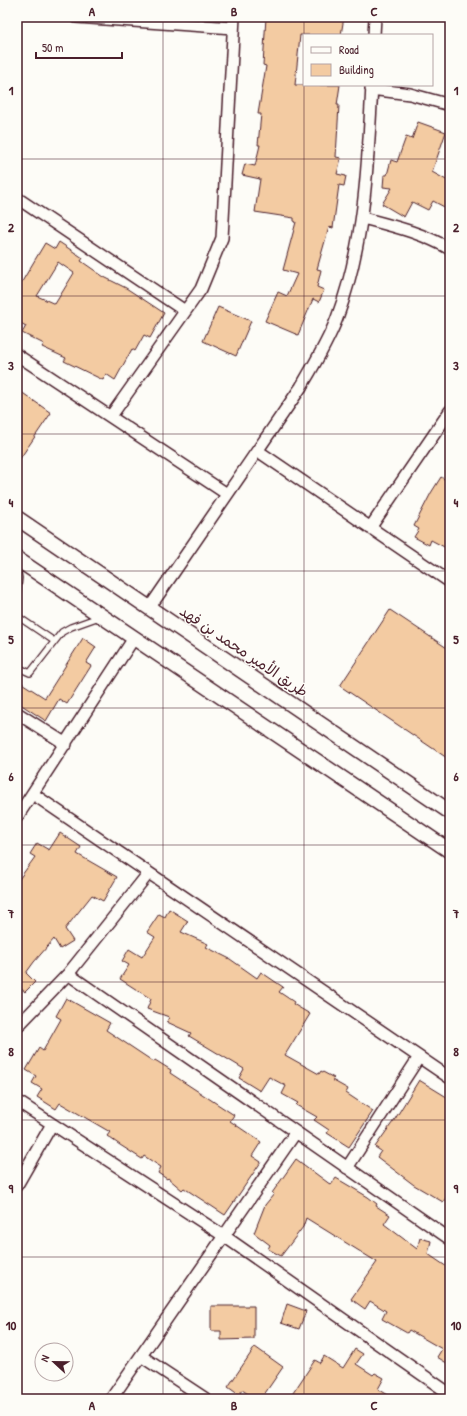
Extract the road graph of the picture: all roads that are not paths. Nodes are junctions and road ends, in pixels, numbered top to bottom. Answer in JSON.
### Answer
{"nodes":[{"id":1,"x":76,"y":17,"type":"edge"},
{"id":2,"x":234,"y":17,"type":"edge"},
{"id":3,"x":375,"y":17,"type":"edge"},
{"id":4,"x":233,"y":28,"type":"junction"},
{"id":5,"x":374,"y":34,"type":"edge"},
{"id":6,"x":371,"y":87,"type":"edge"},
{"id":7,"x":450,"y":105,"type":"edge"},
{"id":8,"x":17,"y":198,"type":"edge"},
{"id":9,"x":363,"y":218,"type":"junction"},
{"id":10,"x":450,"y":249,"type":"edge"},
{"id":11,"x":186,"y":311,"type":"junction"},
{"id":12,"x":17,"y":355,"type":"edge"},
{"id":13,"x":450,"y":411,"type":"edge"},
{"id":14,"x":111,"y":416,"type":"junction"},
{"id":15,"x":258,"y":451,"type":"junction"},
{"id":16,"x":227,"y":494,"type":"junction"},
{"id":17,"x":17,"y":518,"type":"edge"},
{"id":18,"x":370,"y":528,"type":"junction"},
{"id":19,"x":17,"y":559,"type":"edge"},
{"id":20,"x":17,"y":568,"type":"edge"},
{"id":21,"x":450,"y":582,"type":"edge"},
{"id":22,"x":17,"y":594,"type":"edge"},
{"id":23,"x":150,"y":607,"type":"junction"},
{"id":24,"x":17,"y":616,"type":"edge"},
{"id":25,"x":102,"y":616,"type":"junction"},
{"id":26,"x":134,"y":638,"type":"junction"},
{"id":27,"x":54,"y":641,"type":"junction"},
{"id":28,"x":17,"y":667,"type":"edge"},
{"id":29,"x":17,"y":713,"type":"edge"},
{"id":30,"x":66,"y":744,"type":"junction"},
{"id":31,"x":33,"y":794,"type":"junction"},
{"id":32,"x":450,"y":812,"type":"edge"},
{"id":33,"x":17,"y":817,"type":"edge"},
{"id":34,"x":450,"y":851,"type":"edge"},
{"id":35,"x":148,"y":874,"type":"junction"},
{"id":36,"x":68,"y":974,"type":"junction"},
{"id":37,"x":17,"y":1027,"type":"edge"},
{"id":38,"x":419,"y":1057,"type":"junction"},
{"id":39,"x":450,"y":1078,"type":"edge"},
{"id":40,"x":17,"y":1101,"type":"edge"},
{"id":41,"x":52,"y":1124,"type":"junction"},
{"id":42,"x":296,"y":1132,"type":"junction"},
{"id":43,"x":347,"y":1168,"type":"junction"},
{"id":44,"x":17,"y":1185,"type":"edge"},
{"id":45,"x":224,"y":1236,"type":"junction"},
{"id":46,"x":450,"y":1239,"type":"edge"},
{"id":47,"x":141,"y":1356,"type":"junction"},
{"id":48,"x":450,"y":1394,"type":"edge"},
{"id":49,"x":111,"y":1399,"type":"edge"},
{"id":50,"x":206,"y":1399,"type":"edge"}],
"edges":[{"from":1,"to":4,"type":"street"},
{"from":2,"to":4,"type":"street"},
{"from":3,"to":5,"type":"street"},
{"from":4,"to":11,"type":"street"},
{"from":6,"to":7,"type":"street"},
{"from":6,"to":9,"type":"street"},
{"from":8,"to":11,"type":"street"},
{"from":9,"to":10,"type":"street"},
{"from":9,"to":15,"type":"street"},
{"from":11,"to":14,"type":"street"},
{"from":12,"to":14,"type":"street"},
{"from":13,"to":18,"type":"street"},
{"from":14,"to":16,"type":"street"},
{"from":15,"to":16,"type":"street"},
{"from":15,"to":18,"type":"street"},
{"from":16,"to":23,"type":"street"},
{"from":17,"to":23,"type":"street","name":"طريق الأمير محمد بن فهد"},
{"from":18,"to":21,"type":"street"},
{"from":19,"to":25,"type":"street"},
{"from":20,"to":22,"type":"lane"},
{"from":23,"to":32,"type":"street","name":"طريق الأمير محمد بن فهد"},
{"from":24,"to":27,"type":"lane"},
{"from":25,"to":26,"type":"street"},
{"from":25,"to":27,"type":"lane"},
{"from":26,"to":30,"type":"street"},
{"from":26,"to":34,"type":"street"},
{"from":27,"to":28,"type":"lane"},
{"from":29,"to":30,"type":"street"},
{"from":30,"to":31,"type":"street"},
{"from":31,"to":33,"type":"street"},
{"from":31,"to":35,"type":"street"},
{"from":35,"to":36,"type":"street"},
{"from":35,"to":38,"type":"street"},
{"from":36,"to":37,"type":"street"},
{"from":36,"to":42,"type":"street"},
{"from":38,"to":39,"type":"street"},
{"from":38,"to":43,"type":"street"},
{"from":40,"to":41,"type":"street"},
{"from":41,"to":44,"type":"street"},
{"from":41,"to":45,"type":"street"},
{"from":42,"to":43,"type":"street"},
{"from":42,"to":45,"type":"street"},
{"from":43,"to":46,"type":"street"},
{"from":45,"to":47,"type":"street"},
{"from":45,"to":48,"type":"street"},
{"from":47,"to":49,"type":"street"},
{"from":47,"to":50,"type":"street"}]}
